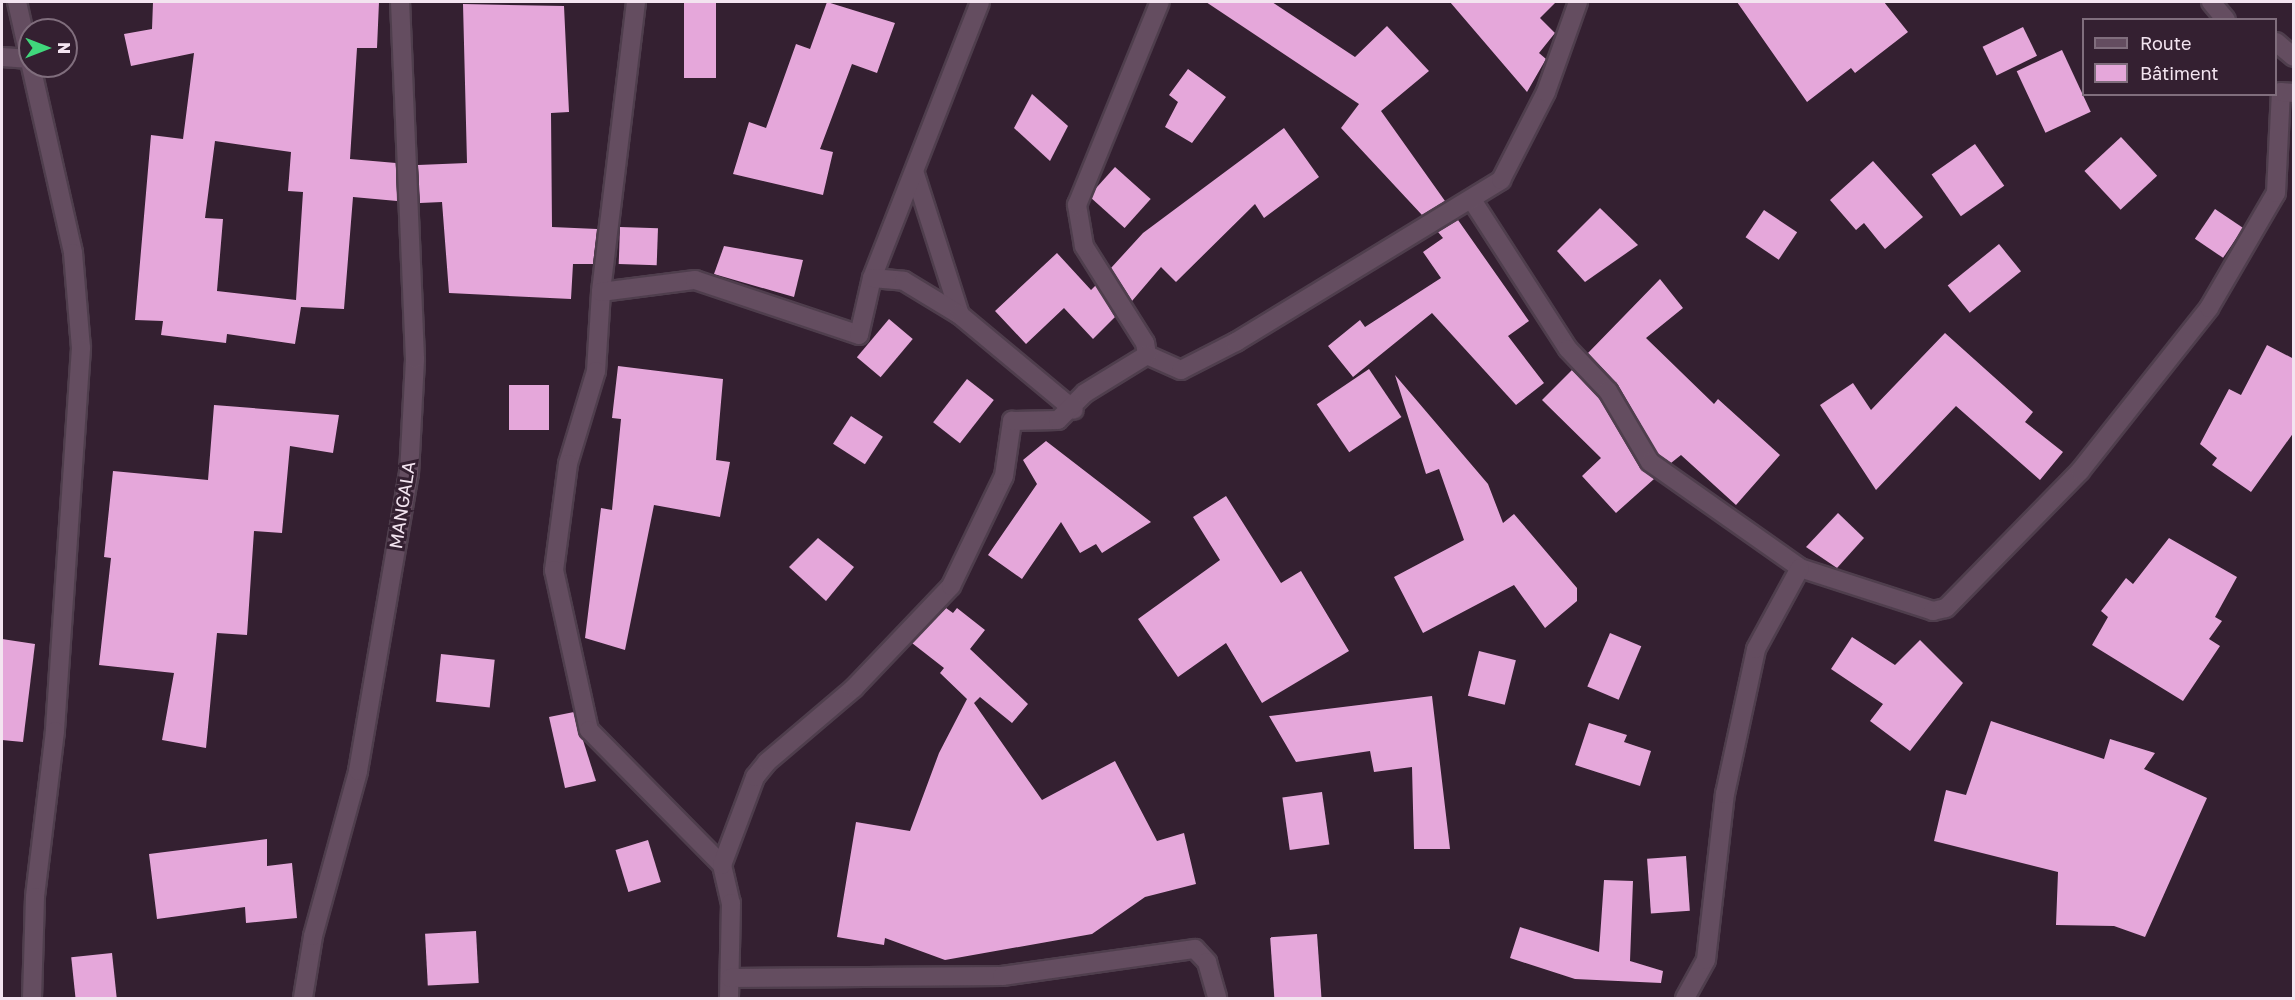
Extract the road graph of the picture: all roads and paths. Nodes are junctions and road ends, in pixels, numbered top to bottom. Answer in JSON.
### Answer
{"nodes":[{"id":1,"x":17,"y":2,"type":"edge"},
{"id":2,"x":400,"y":2,"type":"edge"},
{"id":3,"x":636,"y":2,"type":"edge"},
{"id":4,"x":980,"y":2,"type":"edge"},
{"id":5,"x":1160,"y":2,"type":"edge"},
{"id":6,"x":1578,"y":2,"type":"edge"},
{"id":7,"x":2211,"y":2,"type":"edge"},
{"id":8,"x":21,"y":18,"type":"edge"},
{"id":9,"x":2224,"y":18,"type":"edge"},
{"id":10,"x":2277,"y":43,"type":"edge"},
{"id":11,"x":2,"y":57,"type":"edge"},
{"id":12,"x":2294,"y":57,"type":"edge"},
{"id":13,"x":18,"y":59,"type":"edge"},
{"id":14,"x":34,"y":78,"type":"edge"},
{"id":15,"x":2287,"y":92,"type":"edge"},
{"id":16,"x":915,"y":174,"type":"junction"},
{"id":17,"x":1472,"y":200,"type":"junction"},
{"id":18,"x":872,"y":278,"type":"junction"},
{"id":19,"x":601,"y":292,"type":"junction"},
{"id":20,"x":960,"y":315,"type":"junction"},
{"id":21,"x":1147,"y":356,"type":"junction"},
{"id":22,"x":1074,"y":410,"type":"junction"},
{"id":23,"x":1800,"y":568,"type":"junction"},
{"id":24,"x":722,"y":865,"type":"junction"},
{"id":25,"x":730,"y":978,"type":"junction"},
{"id":26,"x":32,"y":999,"type":"edge"},
{"id":27,"x":303,"y":999,"type":"edge"},
{"id":28,"x":729,"y":999,"type":"edge"},
{"id":29,"x":1217,"y":999,"type":"edge"},
{"id":30,"x":1685,"y":999,"type":"edge"}],
"edges":[{"from":1,"to":8,"type":"street"},
{"from":2,"to":27,"type":"street","name":"MANGALA"},
{"from":3,"to":19,"type":"street"},
{"from":4,"to":16,"type":"street"},
{"from":5,"to":21,"type":"street"},
{"from":6,"to":17,"type":"street"},
{"from":7,"to":9,"type":"street"},
{"from":10,"to":12,"type":"street"},
{"from":11,"to":13,"type":"street"},
{"from":14,"to":26,"type":"street"},
{"from":15,"to":23,"type":"street"},
{"from":16,"to":18,"type":"street"},
{"from":16,"to":20,"type":"street"},
{"from":17,"to":21,"type":"street"},
{"from":17,"to":23,"type":"street"},
{"from":18,"to":19,"type":"street"},
{"from":18,"to":20,"type":"street"},
{"from":19,"to":24,"type":"street"},
{"from":20,"to":22,"type":"street"},
{"from":21,"to":22,"type":"street"},
{"from":22,"to":24,"type":"street"},
{"from":23,"to":30,"type":"street"},
{"from":24,"to":25,"type":"street"},
{"from":25,"to":28,"type":"street"},
{"from":25,"to":29,"type":"street"}]}
